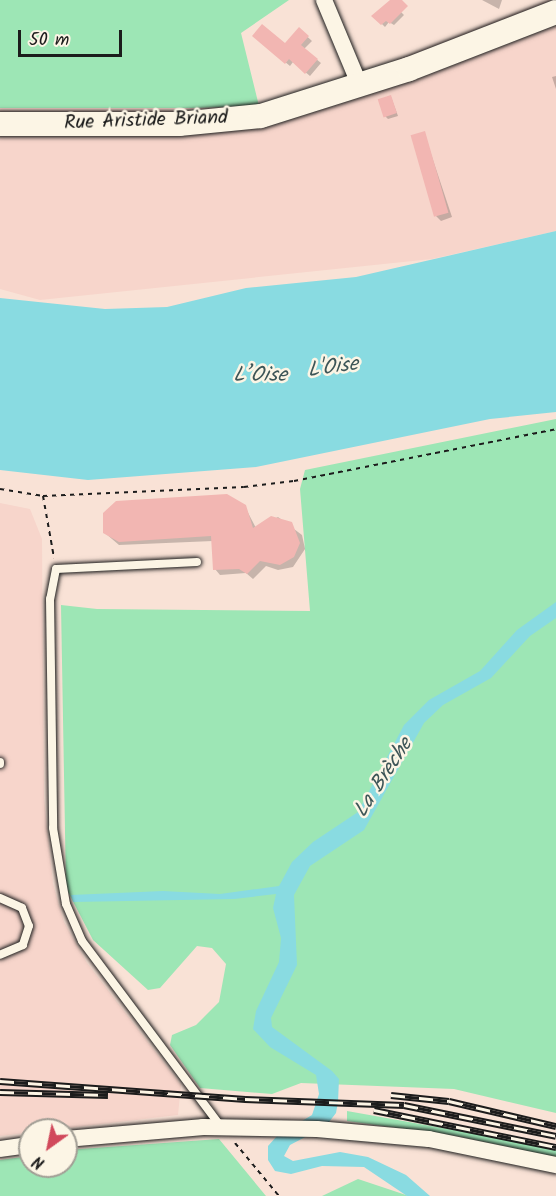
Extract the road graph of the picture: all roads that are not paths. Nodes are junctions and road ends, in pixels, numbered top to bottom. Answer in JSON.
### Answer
{"nodes":[{"id":1,"x":324,"y":0,"type":"edge"},
{"id":2,"x":556,"y":14,"type":"edge"},
{"id":3,"x":360,"y":86,"type":"junction"},
{"id":4,"x":0,"y":124,"type":"edge"},
{"id":5,"x":197,"y":562,"type":"dead end"},
{"id":6,"x":0,"y":898,"type":"edge"},
{"id":7,"x":0,"y":955,"type":"edge"},
{"id":8,"x":222,"y":1127,"type":"junction"},
{"id":9,"x":78,"y":1138,"type":"edge"},
{"id":10,"x":18,"y":1147,"type":"edge"},
{"id":11,"x":0,"y":1149,"type":"edge"},
{"id":12,"x":556,"y":1165,"type":"edge"}],
"edges":[{"from":1,"to":3,"type":"street"},
{"from":2,"to":3,"type":"main road","name":"Rue Aristide Briand"},
{"from":3,"to":4,"type":"main road","name":"Rue Aristide Briand"},
{"from":5,"to":8,"type":"lane"},
{"from":6,"to":7,"type":"lane"},
{"from":8,"to":9,"type":"street"},
{"from":8,"to":12,"type":"street"},
{"from":10,"to":11,"type":"street"}]}
